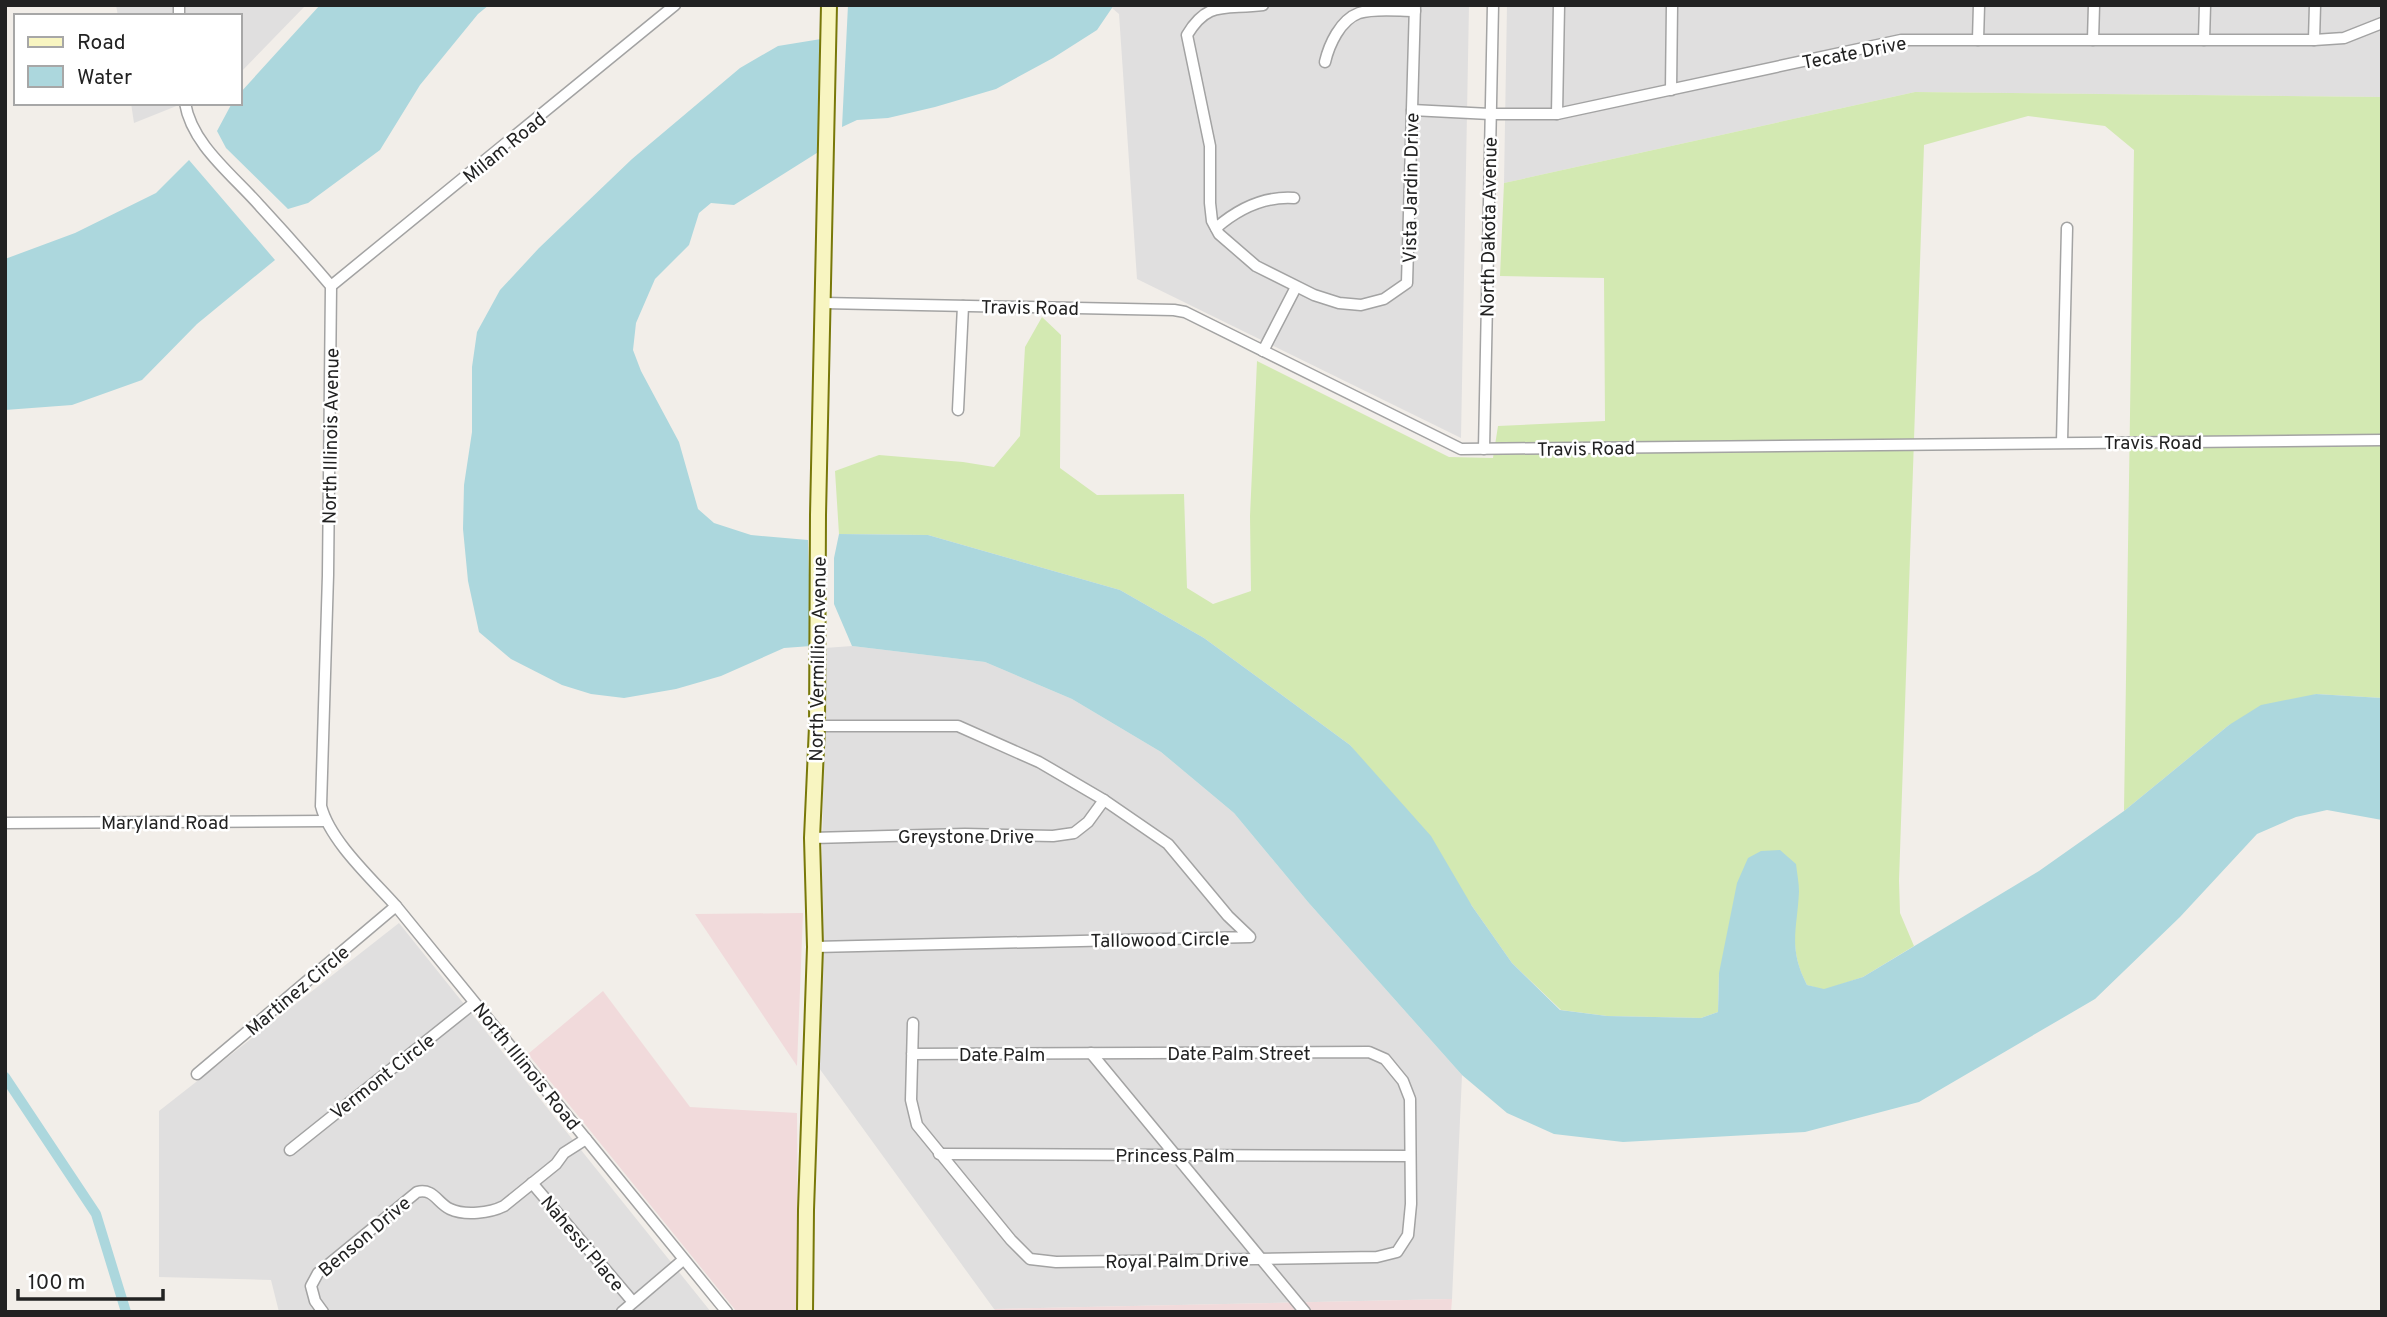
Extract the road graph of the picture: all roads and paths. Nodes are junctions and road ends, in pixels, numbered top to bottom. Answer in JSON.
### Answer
{"nodes":[{"id":1,"x":675,"y":5,"type":"edge"},
{"id":2,"x":829,"y":5,"type":"edge"},
{"id":3,"x":1263,"y":5,"type":"edge"},
{"id":4,"x":1493,"y":5,"type":"edge"},
{"id":5,"x":1559,"y":5,"type":"edge"},
{"id":6,"x":1672,"y":5,"type":"edge"},
{"id":7,"x":1979,"y":5,"type":"edge"},
{"id":8,"x":2094,"y":5,"type":"edge"},
{"id":9,"x":2205,"y":5,"type":"edge"},
{"id":10,"x":2315,"y":5,"type":"edge"},
{"id":11,"x":1415,"y":8,"type":"edge"},
{"id":12,"x":2382,"y":23,"type":"edge"},
{"id":13,"x":1978,"y":40,"type":"junction"},
{"id":14,"x":2093,"y":40,"type":"junction"},
{"id":15,"x":2204,"y":40,"type":"junction"},
{"id":16,"x":2314,"y":40,"type":"junction"},
{"id":17,"x":1325,"y":62,"type":"dead end"},
{"id":18,"x":1671,"y":90,"type":"junction"},
{"id":19,"x":185,"y":105,"type":"edge"},
{"id":20,"x":1412,"y":110,"type":"junction"},
{"id":21,"x":1490,"y":114,"type":"junction"},
{"id":22,"x":1558,"y":114,"type":"junction"},
{"id":23,"x":1294,"y":198,"type":"dead end"},
{"id":24,"x":1216,"y":228,"type":"junction"},
{"id":25,"x":2067,"y":228,"type":"dead end"},
{"id":26,"x":331,"y":286,"type":"junction"},
{"id":27,"x":1296,"y":287,"type":"junction"},
{"id":28,"x":823,"y":303,"type":"junction"},
{"id":29,"x":963,"y":306,"type":"junction"},
{"id":30,"x":1262,"y":351,"type":"junction"},
{"id":31,"x":958,"y":410,"type":"dead end"},
{"id":32,"x":2382,"y":440,"type":"edge"},
{"id":33,"x":2062,"y":442,"type":"junction"},
{"id":34,"x":1484,"y":449,"type":"junction"},
{"id":35,"x":817,"y":726,"type":"junction"},
{"id":36,"x":1104,"y":800,"type":"junction"},
{"id":37,"x":326,"y":821,"type":"junction"},
{"id":38,"x":5,"y":823,"type":"edge"},
{"id":39,"x":813,"y":838,"type":"junction"},
{"id":40,"x":396,"y":906,"type":"junction"},
{"id":41,"x":815,"y":947,"type":"junction"},
{"id":42,"x":474,"y":1003,"type":"junction"},
{"id":43,"x":913,"y":1023,"type":"dead end"},
{"id":44,"x":1091,"y":1053,"type":"junction"},
{"id":45,"x":912,"y":1054,"type":"junction"},
{"id":46,"x":1385,"y":1059,"type":"joint"},
{"id":47,"x":197,"y":1074,"type":"dead end"},
{"id":48,"x":586,"y":1139,"type":"junction"},
{"id":49,"x":290,"y":1150,"type":"dead end"},
{"id":50,"x":939,"y":1154,"type":"junction"},
{"id":51,"x":1175,"y":1154,"type":"junction"},
{"id":52,"x":1410,"y":1156,"type":"junction"},
{"id":53,"x":533,"y":1183,"type":"junction"},
{"id":54,"x":1261,"y":1259,"type":"junction"},
{"id":55,"x":683,"y":1260,"type":"junction"},
{"id":56,"x":633,"y":1302,"type":"junction"},
{"id":57,"x":323,"y":1312,"type":"edge"},
{"id":58,"x":622,"y":1312,"type":"edge"},
{"id":59,"x":727,"y":1312,"type":"edge"},
{"id":60,"x":804,"y":1312,"type":"edge"},
{"id":61,"x":1305,"y":1312,"type":"edge"}],
"edges":[{"from":1,"to":26,"type":"street","name":"Milam Road"},
{"from":2,"to":28,"type":"street","name":"North Vermillion Avenue"},
{"from":3,"to":24,"type":"street"},
{"from":4,"to":21,"type":"street","name":"North Dakota Avenue"},
{"from":5,"to":22,"type":"street"},
{"from":6,"to":18,"type":"street"},
{"from":7,"to":13,"type":"street"},
{"from":8,"to":14,"type":"street"},
{"from":9,"to":15,"type":"street"},
{"from":10,"to":16,"type":"street"},
{"from":11,"to":17,"type":"street"},
{"from":11,"to":20,"type":"street","name":"Vista Jardin Drive"},
{"from":12,"to":16,"type":"street","name":"Tecate Drive"},
{"from":13,"to":14,"type":"street","name":"Tecate Drive"},
{"from":13,"to":18,"type":"street","name":"Tecate Drive"},
{"from":14,"to":15,"type":"street","name":"Tecate Drive"},
{"from":15,"to":16,"type":"street","name":"Tecate Drive"},
{"from":18,"to":22,"type":"street","name":"Tecate Drive"},
{"from":19,"to":26,"type":"street"},
{"from":20,"to":21,"type":"street","name":"Tecate Drive"},
{"from":20,"to":27,"type":"street","name":"Vista Jardin Drive"},
{"from":21,"to":22,"type":"street","name":"Tecate Drive"},
{"from":21,"to":34,"type":"street","name":"North Dakota Avenue"},
{"from":23,"to":24,"type":"street"},
{"from":24,"to":27,"type":"street","name":"Vista Jardin Drive"},
{"from":25,"to":33,"type":"street"},
{"from":26,"to":37,"type":"street","name":"North Illinois Avenue"},
{"from":27,"to":30,"type":"street"},
{"from":28,"to":29,"type":"street","name":"Travis Road"},
{"from":28,"to":35,"type":"street","name":"North Vermillion Avenue"},
{"from":29,"to":30,"type":"street","name":"Travis Road"},
{"from":29,"to":31,"type":"street"},
{"from":30,"to":34,"type":"street","name":"Travis Road"},
{"from":32,"to":33,"type":"street","name":"Travis Road"},
{"from":33,"to":34,"type":"street","name":"Travis Road"},
{"from":35,"to":36,"type":"street","name":"Tallowood Circle"},
{"from":35,"to":39,"type":"street","name":"North Vermillion Avenue"},
{"from":36,"to":39,"type":"street","name":"Greystone Drive"},
{"from":36,"to":41,"type":"street","name":"Tallowood Circle"},
{"from":37,"to":38,"type":"street","name":"Maryland Road"},
{"from":37,"to":40,"type":"street","name":"North Illinois Road"},
{"from":39,"to":41,"type":"street","name":"North Vermillion Avenue"},
{"from":40,"to":42,"type":"street","name":"North Illinois Road"},
{"from":40,"to":47,"type":"street","name":"Martinez Circle"},
{"from":41,"to":60,"type":"street","name":"North Vermillion Avenue"},
{"from":42,"to":48,"type":"street","name":"North Illinois Road"},
{"from":42,"to":49,"type":"street","name":"Vermont Circle"},
{"from":43,"to":45,"type":"street","name":"Royal Palm Drive"},
{"from":44,"to":45,"type":"street","name":"Date Palm"},
{"from":44,"to":46,"type":"street","name":"Date Palm Street"},
{"from":44,"to":51,"type":"street"},
{"from":45,"to":50,"type":"street","name":"Royal Palm Drive"},
{"from":46,"to":52,"type":"street","name":"Royal Palm Drive"},
{"from":48,"to":53,"type":"street","name":"Benson Drive"},
{"from":48,"to":55,"type":"street","name":"North Illinois Road"},
{"from":50,"to":51,"type":"street","name":"Princess Palm"},
{"from":50,"to":54,"type":"street","name":"Royal Palm Drive"},
{"from":51,"to":52,"type":"street","name":"Princess Palm"},
{"from":51,"to":54,"type":"street"},
{"from":52,"to":54,"type":"street","name":"Royal Palm Drive"},
{"from":53,"to":56,"type":"street","name":"Nahessi Place"},
{"from":53,"to":57,"type":"street","name":"Benson Drive"},
{"from":54,"to":61,"type":"street"},
{"from":55,"to":56,"type":"street"},
{"from":55,"to":59,"type":"street","name":"North Illinois Road"},
{"from":56,"to":58,"type":"street"}]}
